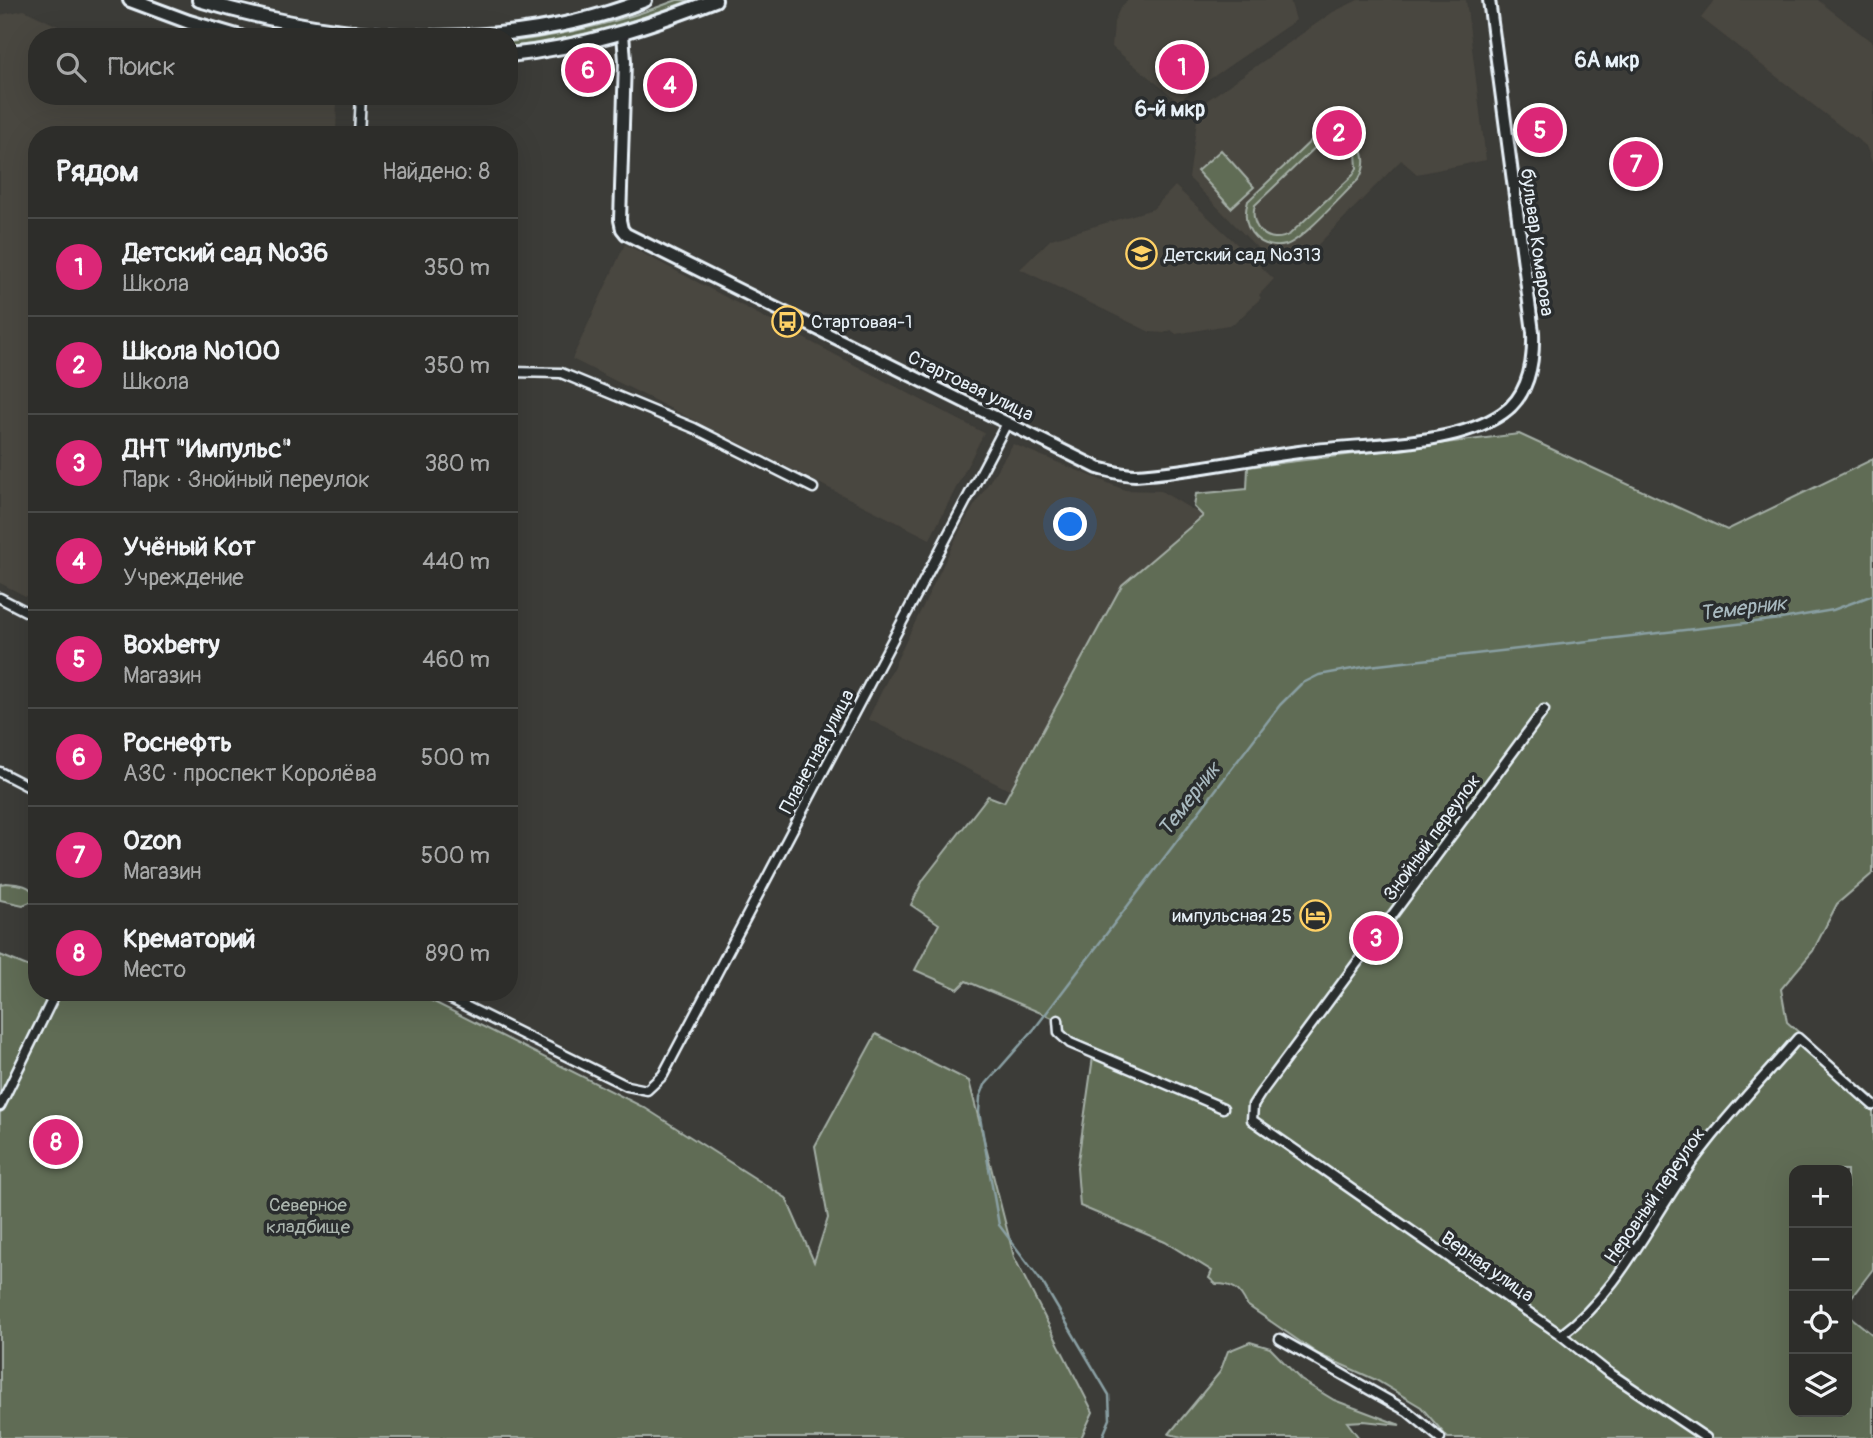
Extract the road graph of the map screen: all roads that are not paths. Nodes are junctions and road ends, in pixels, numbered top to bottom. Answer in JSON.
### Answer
{"nodes":[{"id":1,"x":130,"y":0,"type":"edge"},
{"id":2,"x":199,"y":0,"type":"edge"},
{"id":3,"x":645,"y":0,"type":"edge"},
{"id":4,"x":715,"y":0,"type":"edge"},
{"id":5,"x":1489,"y":0,"type":"edge"},
{"id":6,"x":234,"y":10,"type":"junction"},
{"id":7,"x":212,"y":28,"type":"edge"},
{"id":8,"x":230,"y":28,"type":"edge"},
{"id":9,"x":319,"y":28,"type":"edge"},
{"id":10,"x":518,"y":29,"type":"edge"},
{"id":11,"x":622,"y":33,"type":"junction"},
{"id":12,"x":518,"y":54,"type":"edge"},
{"id":13,"x":360,"y":105,"type":"edge"},
{"id":14,"x":359,"y":126,"type":"edge"},
{"id":15,"x":518,"y":372,"type":"edge"},
{"id":16,"x":1515,"y":402,"type":"joint"},
{"id":17,"x":1007,"y":423,"type":"junction"},
{"id":18,"x":813,"y":488,"type":"dead end"},
{"id":19,"x":0,"y":598,"type":"edge"},
{"id":20,"x":28,"y":612,"type":"edge"},
{"id":21,"x":1544,"y":710,"type":"dead end"},
{"id":22,"x":0,"y":772,"type":"edge"},
{"id":23,"x":28,"y":786,"type":"edge"},
{"id":24,"x":52,"y":1001,"type":"edge"},
{"id":25,"x":455,"y":1001,"type":"edge"},
{"id":26,"x":1058,"y":1020,"type":"dead end"},
{"id":27,"x":1873,"y":1105,"type":"edge"},
{"id":28,"x":0,"y":1106,"type":"edge"},
{"id":29,"x":1223,"y":1108,"type":"dead end"},
{"id":30,"x":1252,"y":1120,"type":"joint"},
{"id":31,"x":1561,"y":1335,"type":"junction"},
{"id":32,"x":1280,"y":1339,"type":"dead end"},
{"id":33,"x":1440,"y":1438,"type":"edge"},
{"id":34,"x":1706,"y":1438,"type":"edge"}],
"edges":[{"from":1,"to":7,"type":"main road"},
{"from":2,"to":6,"type":"main road"},
{"from":3,"to":10,"type":"main road"},
{"from":4,"to":11,"type":"main road"},
{"from":5,"to":16,"type":"street","name":"бульвар Комарова"},
{"from":6,"to":8,"type":"main road"},
{"from":6,"to":9,"type":"main road"},
{"from":11,"to":12,"type":"main road"},
{"from":11,"to":17,"type":"street","name":"Стартовая улица"},
{"from":13,"to":14,"type":"street"},
{"from":15,"to":18,"type":"street"},
{"from":16,"to":17,"type":"street","name":"Стартовая улица"},
{"from":17,"to":25,"type":"street","name":"Планетная улица"},
{"from":19,"to":20,"type":"street"},
{"from":21,"to":30,"type":"street","name":"Знойный переулок"},
{"from":22,"to":23,"type":"street"},
{"from":24,"to":28,"type":"street"},
{"from":26,"to":29,"type":"street"},
{"from":27,"to":31,"type":"street","name":"Неровный переулок"},
{"from":30,"to":31,"type":"street","name":"Верная улица"},
{"from":31,"to":34,"type":"street","name":"Верная улица"},
{"from":32,"to":33,"type":"street"}]}
